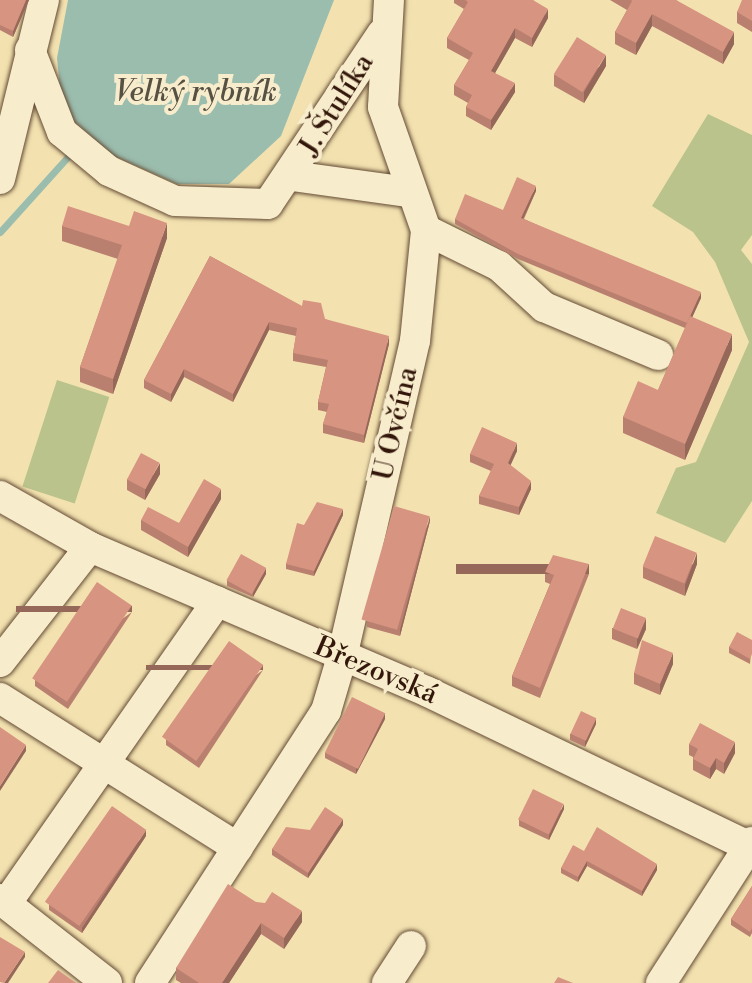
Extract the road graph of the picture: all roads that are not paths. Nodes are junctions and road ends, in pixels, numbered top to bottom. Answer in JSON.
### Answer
{"nodes":[{"id":1,"x":44,"y":0,"type":"edge"},
{"id":2,"x":389,"y":0,"type":"edge"},
{"id":3,"x":382,"y":34,"type":"junction"},
{"id":4,"x":30,"y":50,"type":"junction"},
{"id":5,"x":292,"y":176,"type":"junction"},
{"id":6,"x":0,"y":179,"type":"edge"},
{"id":7,"x":409,"y":192,"type":"junction"},
{"id":8,"x":426,"y":230,"type":"junction"},
{"id":9,"x":658,"y":355,"type":"dead end"},
{"id":10,"x":0,"y":496,"type":"edge"},
{"id":11,"x":90,"y":547,"type":"junction"},
{"id":12,"x":217,"y":601,"type":"junction"},
{"id":13,"x":342,"y":657,"type":"junction"},
{"id":14,"x":0,"y":662,"type":"edge"},
{"id":15,"x":0,"y":698,"type":"edge"},
{"id":16,"x":108,"y":767,"type":"junction"},
{"id":17,"x":751,"y":845,"type":"edge"},
{"id":18,"x":238,"y":848,"type":"junction"},
{"id":19,"x":3,"y":902,"type":"edge"},
{"id":20,"x":411,"y":946,"type":"dead end"},
{"id":21,"x":107,"y":983,"type":"edge"},
{"id":22,"x":150,"y":983,"type":"edge"},
{"id":23,"x":387,"y":983,"type":"edge"},
{"id":24,"x":661,"y":983,"type":"edge"}],
"edges":[{"from":1,"to":4,"type":"street"},
{"from":2,"to":3,"type":"street","name":"J. Štulíka"},
{"from":3,"to":5,"type":"street","name":"J. Štulíka"},
{"from":3,"to":7,"type":"street","name":"J. Štulíka"},
{"from":4,"to":5,"type":"street","name":"J. Štulíka"},
{"from":4,"to":6,"type":"street"},
{"from":5,"to":7,"type":"street","name":"J. Štulíka"},
{"from":7,"to":8,"type":"street","name":"U Ovčína"},
{"from":8,"to":9,"type":"street"},
{"from":8,"to":13,"type":"street","name":"U Ovčína"},
{"from":10,"to":11,"type":"street","name":"Březovská"},
{"from":11,"to":12,"type":"street","name":"Březovská"},
{"from":11,"to":14,"type":"street"},
{"from":12,"to":13,"type":"street","name":"Březovská"},
{"from":12,"to":16,"type":"street"},
{"from":13,"to":17,"type":"street","name":"Březovská"},
{"from":13,"to":18,"type":"street","name":"U Ovčína"},
{"from":15,"to":16,"type":"street"},
{"from":16,"to":18,"type":"street"},
{"from":16,"to":19,"type":"street"},
{"from":17,"to":24,"type":"street"},
{"from":18,"to":22,"type":"street","name":"U Ovčína"},
{"from":19,"to":21,"type":"street"},
{"from":20,"to":23,"type":"street"}]}
